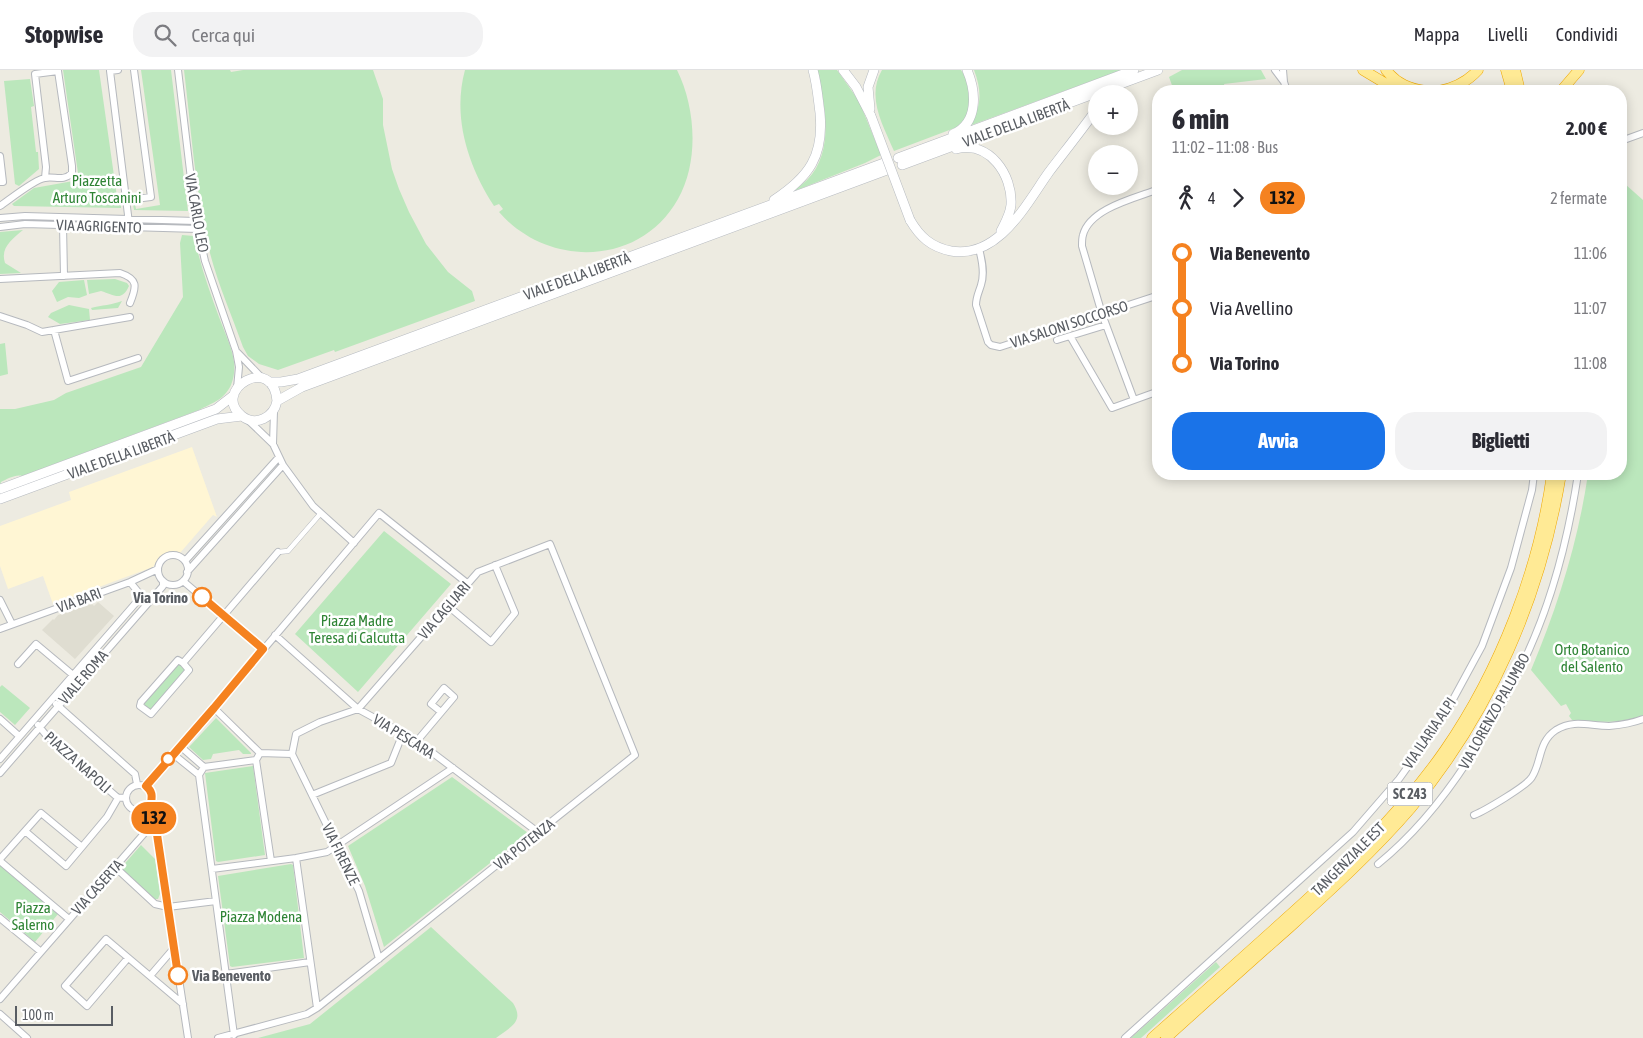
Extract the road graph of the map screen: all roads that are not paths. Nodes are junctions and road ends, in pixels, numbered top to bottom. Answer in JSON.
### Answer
{"nodes":[{"id":1,"x":118,"y":70,"type":"edge"},
{"id":2,"x":134,"y":70,"type":"edge"},
{"id":3,"x":178,"y":70,"type":"edge"},
{"id":4,"x":813,"y":70,"type":"edge"},
{"id":5,"x":843,"y":70,"type":"edge"},
{"id":6,"x":874,"y":70,"type":"edge"},
{"id":7,"x":967,"y":70,"type":"edge"},
{"id":8,"x":1134,"y":70,"type":"edge"},
{"id":9,"x":1158,"y":70,"type":"edge"},
{"id":10,"x":1162,"y":70,"type":"edge"},
{"id":11,"x":1275,"y":70,"type":"edge"},
{"id":12,"x":1283,"y":70,"type":"edge"},
{"id":13,"x":1364,"y":70,"type":"edge"},
{"id":14,"x":1386,"y":70,"type":"edge"},
{"id":15,"x":1478,"y":70,"type":"edge"},
{"id":16,"x":1506,"y":70,"type":"edge"},
{"id":17,"x":1515,"y":70,"type":"edge"},
{"id":18,"x":1580,"y":70,"type":"edge"},
{"id":19,"x":1284,"y":82,"type":"junction"},
{"id":20,"x":1131,"y":85,"type":"edge"},
{"id":21,"x":1285,"y":85,"type":"edge"},
{"id":22,"x":1388,"y":85,"type":"edge"},
{"id":23,"x":1404,"y":85,"type":"edge"},
{"id":24,"x":1460,"y":85,"type":"edge"},
{"id":25,"x":1510,"y":85,"type":"edge"},
{"id":26,"x":1519,"y":85,"type":"edge"},
{"id":27,"x":1566,"y":85,"type":"edge"},
{"id":28,"x":871,"y":116,"type":"junction"},
{"id":29,"x":1088,"y":120,"type":"edge"},
{"id":30,"x":1643,"y":133,"type":"edge"},
{"id":31,"x":1627,"y":139,"type":"edge"},
{"id":32,"x":0,"y":156,"type":"edge"},
{"id":33,"x":900,"y":162,"type":"junction"},
{"id":34,"x":45,"y":178,"type":"junction"},
{"id":35,"x":0,"y":182,"type":"edge"},
{"id":36,"x":1152,"y":192,"type":"edge"},
{"id":37,"x":127,"y":200,"type":"junction"},
{"id":38,"x":0,"y":206,"type":"edge"},
{"id":39,"x":760,"y":209,"type":"junction"},
{"id":40,"x":0,"y":218,"type":"edge"},
{"id":41,"x":129,"y":219,"type":"junction"},
{"id":42,"x":196,"y":221,"type":"junction"},
{"id":43,"x":63,"y":225,"type":"junction"},
{"id":44,"x":0,"y":227,"type":"edge"},
{"id":45,"x":129,"y":227,"type":"junction"},
{"id":46,"x":198,"y":229,"type":"junction"},
{"id":47,"x":993,"y":241,"type":"junction"},
{"id":48,"x":979,"y":249,"type":"junction"},
{"id":49,"x":64,"y":276,"type":"junction"},
{"id":50,"x":0,"y":279,"type":"edge"},
{"id":51,"x":1152,"y":297,"type":"edge"},
{"id":52,"x":130,"y":302,"type":"dead end"},
{"id":53,"x":1102,"y":314,"type":"junction"},
{"id":54,"x":0,"y":316,"type":"edge"},
{"id":55,"x":130,"y":317,"type":"dead end"},
{"id":56,"x":1106,"y":324,"type":"junction"},
{"id":57,"x":54,"y":330,"type":"junction"},
{"id":58,"x":1070,"y":336,"type":"junction"},
{"id":59,"x":1058,"y":340,"type":"dead end"},
{"id":60,"x":236,"y":351,"type":"junction"},
{"id":61,"x":138,"y":358,"type":"dead end"},
{"id":62,"x":266,"y":381,"type":"junction"},
{"id":63,"x":236,"y":392,"type":"junction"},
{"id":64,"x":1152,"y":394,"type":"edge"},
{"id":65,"x":1134,"y":400,"type":"junction"},
{"id":66,"x":277,"y":401,"type":"junction"},
{"id":67,"x":274,"y":411,"type":"junction"},
{"id":68,"x":245,"y":418,"type":"junction"},
{"id":69,"x":273,"y":444,"type":"junction"},
{"id":70,"x":279,"y":457,"type":"junction"},
{"id":71,"x":283,"y":465,"type":"junction"},
{"id":72,"x":1533,"y":480,"type":"edge"},
{"id":73,"x":1551,"y":480,"type":"edge"},
{"id":74,"x":1560,"y":480,"type":"edge"},
{"id":75,"x":1577,"y":480,"type":"edge"},
{"id":76,"x":0,"y":489,"type":"edge"},
{"id":77,"x":0,"y":499,"type":"edge"},
{"id":78,"x":321,"y":513,"type":"junction"},
{"id":79,"x":354,"y":543,"type":"junction"},
{"id":80,"x":550,"y":544,"type":"joint"},
{"id":81,"x":278,"y":552,"type":"joint"},
{"id":82,"x":184,"y":561,"type":"junction"},
{"id":83,"x":496,"y":565,"type":"junction"},
{"id":84,"x":158,"y":570,"type":"junction"},
{"id":85,"x":188,"y":572,"type":"junction"},
{"id":86,"x":162,"y":581,"type":"junction"},
{"id":87,"x":183,"y":581,"type":"junction"},
{"id":88,"x":130,"y":582,"type":"junction"},
{"id":89,"x":467,"y":583,"type":"junction"},
{"id":90,"x":0,"y":600,"type":"edge"},
{"id":91,"x":448,"y":606,"type":"junction"},
{"id":92,"x":224,"y":616,"type":"junction"},
{"id":93,"x":12,"y":624,"type":"junction"},
{"id":94,"x":0,"y":629,"type":"edge"},
{"id":95,"x":275,"y":635,"type":"junction"},
{"id":96,"x":263,"y":649,"type":"junction"},
{"id":97,"x":183,"y":663,"type":"junction"},
{"id":98,"x":18,"y":664,"type":"dead end"},
{"id":99,"x":72,"y":675,"type":"junction"},
{"id":100,"x":52,"y":700,"type":"junction"},
{"id":101,"x":58,"y":706,"type":"junction"},
{"id":102,"x":214,"y":708,"type":"junction"},
{"id":103,"x":358,"y":709,"type":"junction"},
{"id":104,"x":441,"y":712,"type":"dead end"},
{"id":105,"x":0,"y":719,"type":"edge"},
{"id":106,"x":1643,"y":719,"type":"edge"},
{"id":107,"x":33,"y":721,"type":"junction"},
{"id":108,"x":40,"y":727,"type":"junction"},
{"id":109,"x":403,"y":733,"type":"junction"},
{"id":110,"x":19,"y":736,"type":"junction"},
{"id":111,"x":417,"y":741,"type":"junction"},
{"id":112,"x":180,"y":746,"type":"junction"},
{"id":113,"x":260,"y":753,"type":"junction"},
{"id":114,"x":173,"y":754,"type":"junction"},
{"id":115,"x":292,"y":754,"type":"junction"},
{"id":116,"x":0,"y":759,"type":"edge"},
{"id":117,"x":256,"y":760,"type":"junction"},
{"id":118,"x":204,"y":767,"type":"junction"},
{"id":119,"x":452,"y":768,"type":"junction"},
{"id":120,"x":0,"y":773,"type":"edge"},
{"id":121,"x":199,"y":775,"type":"junction"},
{"id":122,"x":137,"y":784,"type":"junction"},
{"id":123,"x":146,"y":786,"type":"junction"},
{"id":124,"x":312,"y":795,"type":"junction"},
{"id":125,"x":122,"y":797,"type":"junction"},
{"id":126,"x":150,"y":805,"type":"junction"},
{"id":127,"x":1474,"y":815,"type":"dead end"},
{"id":128,"x":155,"y":821,"type":"junction"},
{"id":129,"x":25,"y":832,"type":"junction"},
{"id":130,"x":539,"y":832,"type":"junction"},
{"id":131,"x":337,"y":845,"type":"junction"},
{"id":132,"x":82,"y":847,"type":"junction"},
{"id":133,"x":296,"y":858,"type":"junction"},
{"id":134,"x":0,"y":860,"type":"edge"},
{"id":135,"x":271,"y":861,"type":"junction"},
{"id":136,"x":1378,"y":864,"type":"dead end"},
{"id":137,"x":115,"y":867,"type":"junction"},
{"id":138,"x":212,"y":869,"type":"junction"},
{"id":139,"x":216,"y":901,"type":"junction"},
{"id":140,"x":168,"y":907,"type":"junction"},
{"id":141,"x":0,"y":918,"type":"edge"},
{"id":142,"x":68,"y":920,"type":"junction"},
{"id":143,"x":174,"y":948,"type":"junction"},
{"id":144,"x":40,"y":951,"type":"junction"},
{"id":145,"x":128,"y":958,"type":"junction"},
{"id":146,"x":379,"y":959,"type":"junction"},
{"id":147,"x":310,"y":962,"type":"junction"},
{"id":148,"x":226,"y":974,"type":"junction"},
{"id":149,"x":150,"y":976,"type":"junction"},
{"id":150,"x":0,"y":999,"type":"edge"},
{"id":151,"x":183,"y":1004,"type":"junction"},
{"id":152,"x":317,"y":1008,"type":"junction"},
{"id":153,"x":0,"y":1014,"type":"edge"},
{"id":154,"x":234,"y":1035,"type":"junction"},
{"id":155,"x":27,"y":1038,"type":"edge"},
{"id":156,"x":188,"y":1038,"type":"edge"},
{"id":157,"x":218,"y":1038,"type":"edge"},
{"id":158,"x":1125,"y":1038,"type":"edge"},
{"id":159,"x":1152,"y":1038,"type":"edge"},
{"id":160,"x":1166,"y":1038,"type":"edge"}],
"edges":[{"from":1,"to":37,"type":"street"},
{"from":2,"to":37,"type":"street"},
{"from":3,"to":42,"type":"street","name":"VIA CARLO LEO"},
{"from":4,"to":39,"type":"main road"},
{"from":5,"to":28,"type":"main road"},
{"from":6,"to":28,"type":"main road"},
{"from":7,"to":33,"type":"main road"},
{"from":8,"to":33,"type":"main road","name":"VIALE DELLA LIBERTÀ"},
{"from":9,"to":33,"type":"main road","name":"VIALE DELLA LIBERTÀ"},
{"from":10,"to":20,"type":"main road"},
{"from":11,"to":19,"type":"street"},
{"from":12,"to":19,"type":"street"},
{"from":13,"to":22,"type":"highway"},
{"from":14,"to":23,"type":"highway"},
{"from":15,"to":24,"type":"highway"},
{"from":16,"to":25,"type":"highway"},
{"from":17,"to":26,"type":"highway"},
{"from":18,"to":27,"type":"highway"},
{"from":19,"to":21,"type":"street"},
{"from":28,"to":48,"type":"main road","bridge":true},
{"from":29,"to":47,"type":"main road"},
{"from":30,"to":31,"type":"street"},
{"from":32,"to":35,"type":"street"},
{"from":33,"to":47,"type":"main road"},
{"from":34,"to":34,"type":"street"},
{"from":34,"to":38,"type":"street"},
{"from":36,"to":53,"type":"street"},
{"from":37,"to":41,"type":"street"},
{"from":39,"to":62,"type":"main road","name":"VIALE DELLA LIBERTÀ"},
{"from":39,"to":66,"type":"main road","name":"VIALE DELLA LIBERTÀ"},
{"from":40,"to":41,"type":"street","name":"VIA AGRIGENTO"},
{"from":41,"to":42,"type":"street","name":"VIA AGRIGENTO"},
{"from":41,"to":45,"type":"street"},
{"from":42,"to":46,"type":"street","name":"VIA CARLO LEO"},
{"from":43,"to":44,"type":"street","name":"VIA AGRIGENTO"},
{"from":43,"to":45,"type":"street","name":"VIA AGRIGENTO"},
{"from":43,"to":49,"type":"street"},
{"from":45,"to":46,"type":"street","name":"VIA AGRIGENTO"},
{"from":46,"to":60,"type":"street","name":"VIA CARLO LEO"},
{"from":47,"to":48,"type":"main road"},
{"from":48,"to":53,"type":"street","name":"VIA SALONI SOCCORSO"},
{"from":49,"to":50,"type":"street"},
{"from":49,"to":52,"type":"street"},
{"from":51,"to":53,"type":"street","name":"VIA SALONI SOCCORSO"},
{"from":53,"to":56,"type":"street"},
{"from":54,"to":57,"type":"street"},
{"from":55,"to":57,"type":"street"},
{"from":56,"to":58,"type":"street"},
{"from":56,"to":65,"type":"street"},
{"from":57,"to":61,"type":"street"},
{"from":58,"to":59,"type":"street"},
{"from":58,"to":65,"type":"street"},
{"from":60,"to":62,"type":"street","name":"VIA CARLO LEO"},
{"from":60,"to":63,"type":"street","name":"VIA CARLO LEO"},
{"from":62,"to":63,"type":"main road","name":"VIALE DELLA LIBERTÀ"},
{"from":62,"to":66,"type":"main road"},
{"from":63,"to":68,"type":"main road"},
{"from":63,"to":76,"type":"main road","name":"VIALE DELLA LIBERTÀ"},
{"from":64,"to":65,"type":"street"},
{"from":66,"to":67,"type":"main road"},
{"from":67,"to":68,"type":"main road","name":"VIALE DELLA LIBERTÀ"},
{"from":67,"to":69,"type":"street"},
{"from":68,"to":69,"type":"street"},
{"from":68,"to":77,"type":"main road","name":"VIALE DELLA LIBERTÀ"},
{"from":69,"to":70,"type":"street"},
{"from":70,"to":71,"type":"street"},
{"from":70,"to":82,"type":"street"},
{"from":71,"to":78,"type":"street"},
{"from":71,"to":85,"type":"street"},
{"from":72,"to":158,"type":"street","name":"VIA ILARIA ALPI"},
{"from":73,"to":159,"type":"highway","name":"TANGENZIALE EST","number":"SC 243"},
{"from":74,"to":160,"type":"highway","name":"TANGENZIALE EST","number":"SC 243"},
{"from":75,"to":136,"type":"street","name":"VIA LORENZO PALUMBO"},
{"from":78,"to":79,"type":"street"},
{"from":78,"to":81,"type":"street"},
{"from":79,"to":89,"type":"street"},
{"from":79,"to":95,"type":"street"},
{"from":80,"to":83,"type":"street","name":"VIA CAGLIARI"},
{"from":80,"to":130,"type":"street","name":"VIA POTENZA"},
{"from":81,"to":92,"type":"street"},
{"from":82,"to":84,"type":"street"},
{"from":82,"to":85,"type":"street"},
{"from":83,"to":89,"type":"street","name":"VIA CAGLIARI"},
{"from":83,"to":91,"type":"street"},
{"from":84,"to":86,"type":"street"},
{"from":84,"to":88,"type":"street","name":"VIA BARI"},
{"from":85,"to":87,"type":"street"},
{"from":86,"to":87,"type":"street"},
{"from":86,"to":101,"type":"street","name":"VIALE ROMA"},
{"from":87,"to":92,"type":"street"},
{"from":88,"to":93,"type":"street","name":"VIA BARI"},
{"from":88,"to":99,"type":"street","name":"VIALE ROMA"},
{"from":89,"to":91,"type":"street","name":"VIA CAGLIARI"},
{"from":90,"to":93,"type":"street"},
{"from":91,"to":103,"type":"street","name":"VIA CAGLIARI"},
{"from":92,"to":96,"type":"street"},
{"from":92,"to":97,"type":"street"},
{"from":93,"to":94,"type":"street","name":"VIA BARI"},
{"from":95,"to":96,"type":"street"},
{"from":95,"to":103,"type":"street","name":"VIA PESCARA"},
{"from":96,"to":102,"type":"street"},
{"from":97,"to":97,"type":"street"},
{"from":98,"to":99,"type":"street"},
{"from":99,"to":100,"type":"street","name":"VIALE ROMA"},
{"from":100,"to":101,"type":"street","name":"PIAZZA NAPOLI"},
{"from":100,"to":107,"type":"street","name":"VIALE ROMA"},
{"from":101,"to":108,"type":"street","name":"VIALE ROMA"},
{"from":101,"to":122,"type":"street","name":"PIAZZA NAPOLI"},
{"from":102,"to":112,"type":"street"},
{"from":102,"to":113,"type":"street"},
{"from":103,"to":109,"type":"street","name":"VIA PESCARA"},
{"from":103,"to":115,"type":"street","name":"VIA CAGLIARI"},
{"from":104,"to":111,"type":"street"},
{"from":105,"to":110,"type":"street"},
{"from":106,"to":127,"type":"street"},
{"from":107,"to":108,"type":"street","name":"PIAZZA NAPOLI"},
{"from":107,"to":110,"type":"street","name":"VIALE ROMA"},
{"from":108,"to":120,"type":"street","name":"VIALE ROMA"},
{"from":108,"to":125,"type":"street","name":"PIAZZA NAPOLI"},
{"from":109,"to":111,"type":"street","name":"VIA PESCARA"},
{"from":109,"to":124,"type":"street"},
{"from":110,"to":116,"type":"street","name":"VIALE ROMA"},
{"from":111,"to":119,"type":"street","name":"VIA PESCARA"},
{"from":112,"to":114,"type":"street"},
{"from":112,"to":118,"type":"street"},
{"from":113,"to":115,"type":"street"},
{"from":113,"to":117,"type":"street"},
{"from":114,"to":121,"type":"street"},
{"from":114,"to":123,"type":"street"},
{"from":115,"to":124,"type":"street","name":"VIA FIRENZE"},
{"from":117,"to":118,"type":"street"},
{"from":117,"to":135,"type":"street"},
{"from":118,"to":121,"type":"street"},
{"from":119,"to":130,"type":"street","name":"VIA PESCARA"},
{"from":119,"to":131,"type":"street"},
{"from":121,"to":138,"type":"street"},
{"from":122,"to":123,"type":"street","name":"PIAZZA NAPOLI"},
{"from":122,"to":125,"type":"street","name":"PIAZZA NAPOLI"},
{"from":123,"to":126,"type":"street"},
{"from":124,"to":131,"type":"street","name":"VIA FIRENZE"},
{"from":125,"to":126,"type":"street","name":"PIAZZA NAPOLI"},
{"from":125,"to":132,"type":"street"},
{"from":126,"to":128,"type":"street"},
{"from":128,"to":137,"type":"street","name":"VIA CASERTA"},
{"from":128,"to":140,"type":"street"},
{"from":129,"to":132,"type":"street"},
{"from":129,"to":132,"type":"street"},
{"from":129,"to":134,"type":"street"},
{"from":130,"to":146,"type":"street","name":"VIA POTENZA"},
{"from":131,"to":133,"type":"street"},
{"from":131,"to":146,"type":"street","name":"VIA FIRENZE"},
{"from":133,"to":135,"type":"street"},
{"from":133,"to":147,"type":"street"},
{"from":134,"to":142,"type":"street"},
{"from":135,"to":138,"type":"street"},
{"from":137,"to":140,"type":"street"},
{"from":137,"to":142,"type":"street","name":"VIA CASERTA"},
{"from":138,"to":139,"type":"street"},
{"from":139,"to":140,"type":"street"},
{"from":139,"to":148,"type":"street"},
{"from":140,"to":143,"type":"street"},
{"from":141,"to":144,"type":"street"},
{"from":142,"to":144,"type":"street","name":"VIA CASERTA"},
{"from":143,"to":149,"type":"street"},
{"from":143,"to":151,"type":"street"},
{"from":144,"to":150,"type":"street","name":"VIA CASERTA"},
{"from":145,"to":145,"type":"street"},
{"from":145,"to":149,"type":"street"},
{"from":146,"to":152,"type":"street","name":"VIA POTENZA"},
{"from":147,"to":148,"type":"street"},
{"from":147,"to":152,"type":"street"},
{"from":148,"to":154,"type":"street"},
{"from":149,"to":151,"type":"street"},
{"from":151,"to":156,"type":"street"},
{"from":152,"to":154,"type":"street","name":"VIA POTENZA"},
{"from":153,"to":155,"type":"street"},
{"from":154,"to":157,"type":"street","name":"VIA POTENZA"}]}
